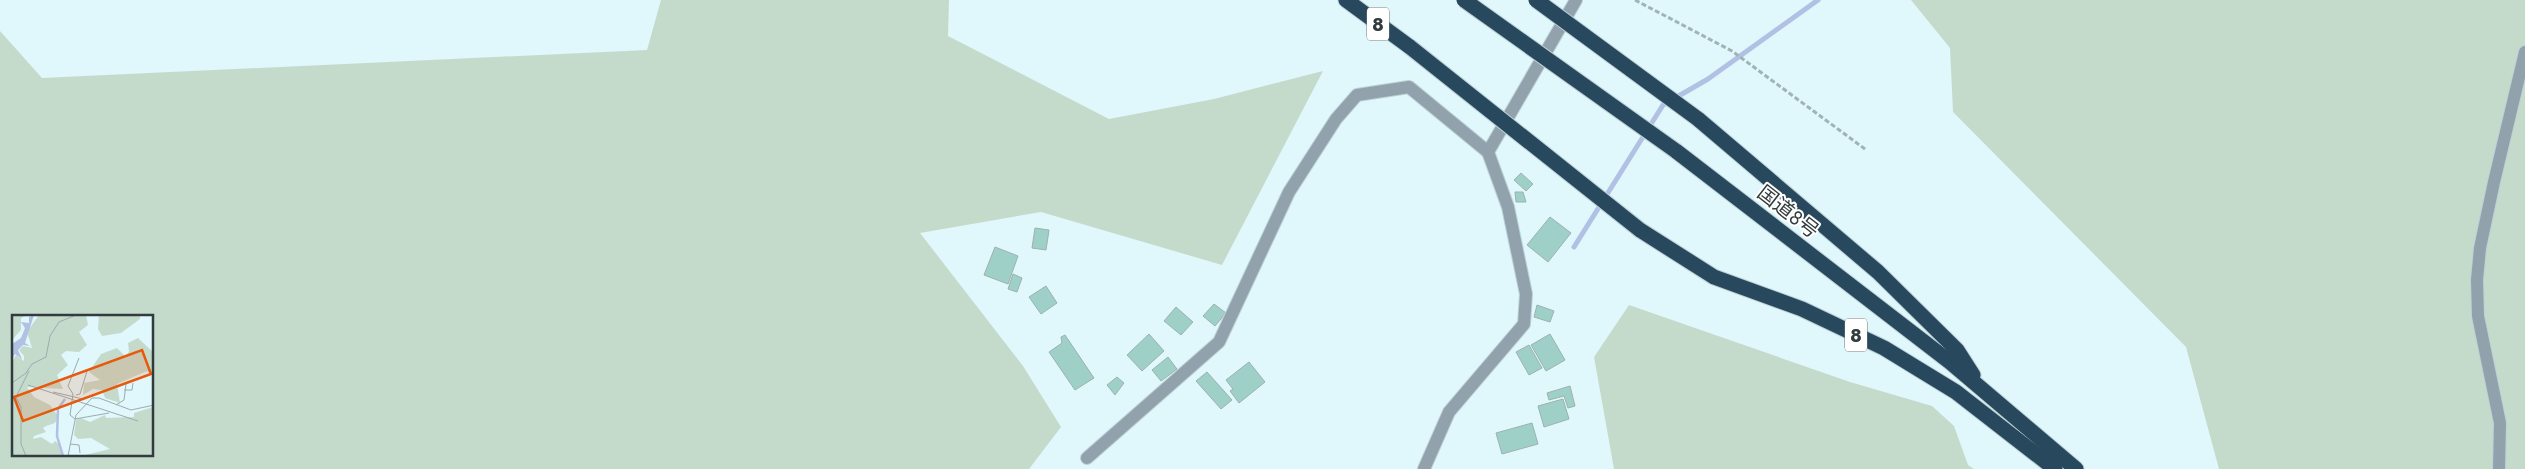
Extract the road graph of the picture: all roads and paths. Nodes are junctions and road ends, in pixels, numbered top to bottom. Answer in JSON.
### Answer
{"nodes":[{"id":1,"x":1346,"y":0,"type":"edge"},
{"id":2,"x":1464,"y":0,"type":"edge"},
{"id":3,"x":1536,"y":0,"type":"edge"},
{"id":4,"x":1576,"y":0,"type":"edge"},
{"id":5,"x":1635,"y":0,"type":"edge"},
{"id":6,"x":2525,"y":52,"type":"edge"},
{"id":7,"x":1864,"y":149,"type":"dead end"},
{"id":8,"x":1488,"y":152,"type":"junction"},
{"id":9,"x":1982,"y":389,"type":"junction"},
{"id":10,"x":1087,"y":458,"type":"dead end"},
{"id":11,"x":1424,"y":469,"type":"edge"},
{"id":12,"x":2055,"y":469,"type":"edge"},
{"id":13,"x":2076,"y":469,"type":"edge"},
{"id":14,"x":2499,"y":469,"type":"edge"}],
"edges":[{"from":1,"to":12,"type":"highway","number":"8","bridge":true},
{"from":2,"to":9,"type":"highway","name":"国道8号","number":"8","bridge":true},
{"from":3,"to":9,"type":"highway","number":"8","bridge":true},
{"from":4,"to":8,"type":"street"},
{"from":5,"to":7,"type":"path"},
{"from":6,"to":14,"type":"street"},
{"from":8,"to":10,"type":"street"},
{"from":8,"to":11,"type":"street"},
{"from":9,"to":13,"type":"highway","name":"国道8号","number":"8"}]}
